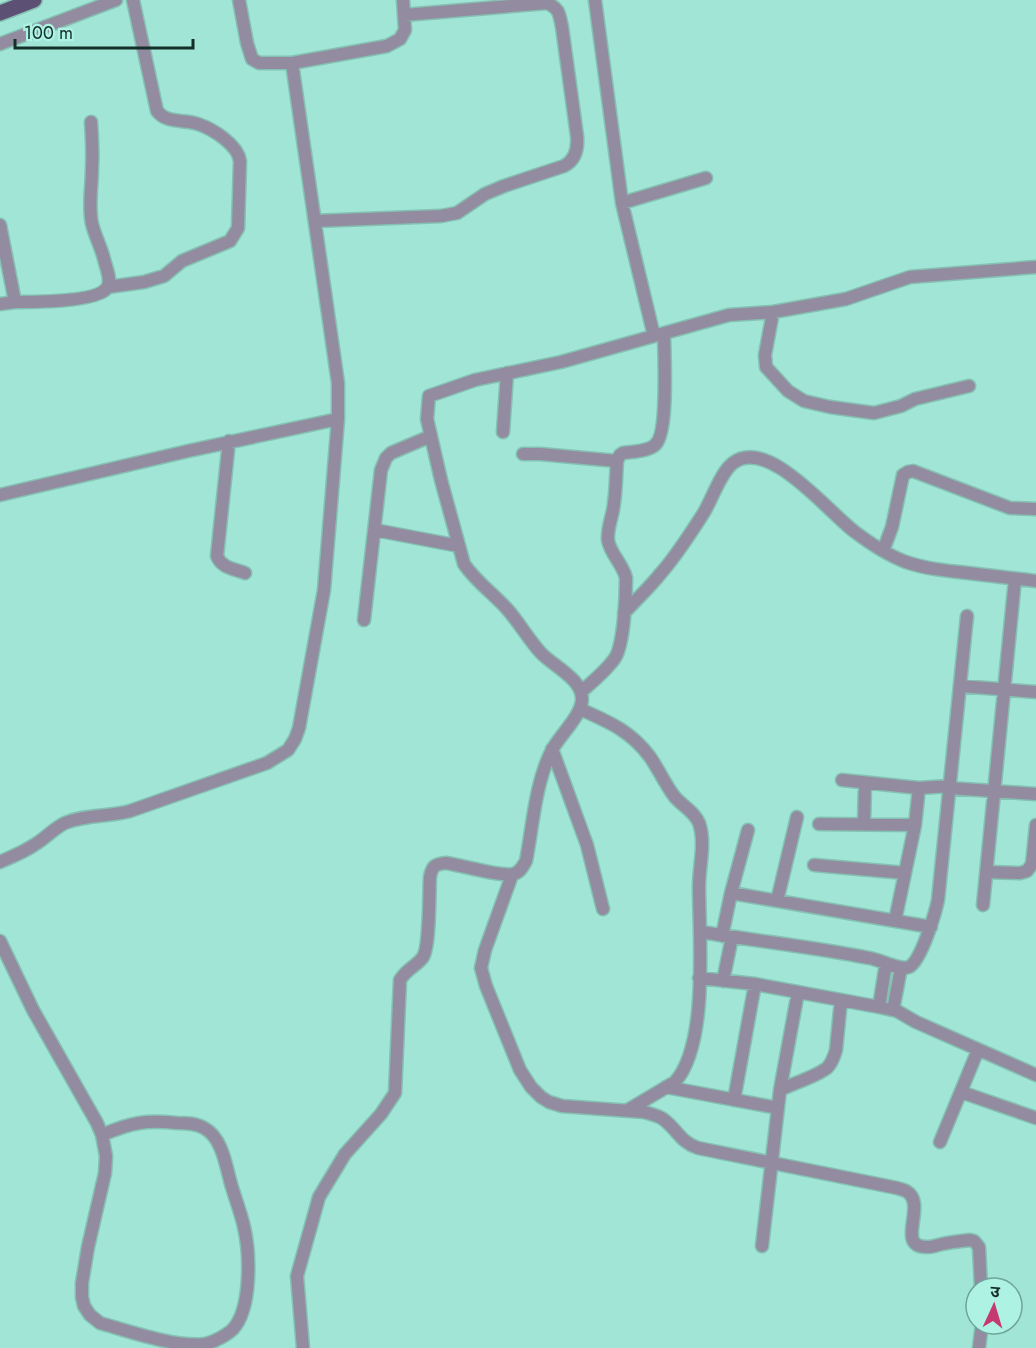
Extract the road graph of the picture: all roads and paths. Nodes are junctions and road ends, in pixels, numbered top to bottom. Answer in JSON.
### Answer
{"nodes":[{"id":1,"x":34,"y":0,"type":"edge"},
{"id":2,"x":116,"y":0,"type":"edge"},
{"id":3,"x":133,"y":0,"type":"edge"},
{"id":4,"x":239,"y":0,"type":"edge"},
{"id":5,"x":403,"y":0,"type":"edge"},
{"id":6,"x":595,"y":0,"type":"edge"},
{"id":7,"x":0,"y":13,"type":"edge"},
{"id":8,"x":404,"y":15,"type":"junction"},
{"id":9,"x":0,"y":44,"type":"edge"},
{"id":10,"x":292,"y":63,"type":"junction"},
{"id":11,"x":91,"y":122,"type":"dead end"},
{"id":12,"x":706,"y":178,"type":"dead end"},
{"id":13,"x":622,"y":203,"type":"junction"},
{"id":14,"x":315,"y":221,"type":"junction"},
{"id":15,"x":0,"y":225,"type":"edge"},
{"id":16,"x":1031,"y":267,"type":"edge"},
{"id":17,"x":108,"y":287,"type":"junction"},
{"id":18,"x":15,"y":302,"type":"junction"},
{"id":19,"x":0,"y":304,"type":"edge"},
{"id":20,"x":773,"y":312,"type":"junction"},
{"id":21,"x":659,"y":334,"type":"junction"},
{"id":22,"x":507,"y":374,"type":"junction"},
{"id":23,"x":969,"y":386,"type":"dead end"},
{"id":24,"x":338,"y":419,"type":"junction"},
{"id":25,"x":503,"y":432,"type":"dead end"},
{"id":26,"x":431,"y":435,"type":"junction"},
{"id":27,"x":229,"y":441,"type":"junction"},
{"id":28,"x":523,"y":454,"type":"dead end"},
{"id":29,"x":617,"y":461,"type":"junction"},
{"id":30,"x":0,"y":495,"type":"edge"},
{"id":31,"x":1036,"y":509,"type":"edge"},
{"id":32,"x":375,"y":530,"type":"junction"},
{"id":33,"x":459,"y":546,"type":"junction"},
{"id":34,"x":883,"y":551,"type":"junction"},
{"id":35,"x":245,"y":573,"type":"dead end"},
{"id":36,"x":1015,"y":579,"type":"junction"},
{"id":37,"x":1036,"y":581,"type":"edge"},
{"id":38,"x":624,"y":613,"type":"junction"},
{"id":39,"x":967,"y":616,"type":"dead end"},
{"id":40,"x":364,"y":620,"type":"dead end"},
{"id":41,"x":960,"y":686,"type":"junction"},
{"id":42,"x":1005,"y":689,"type":"junction"},
{"id":43,"x":581,"y":692,"type":"junction"},
{"id":44,"x":1036,"y":692,"type":"edge"},
{"id":45,"x":580,"y":709,"type":"junction"},
{"id":46,"x":552,"y":749,"type":"junction"},
{"id":47,"x":842,"y":780,"type":"dead end"},
{"id":48,"x":865,"y":783,"type":"junction"},
{"id":49,"x":949,"y":787,"type":"junction"},
{"id":50,"x":919,"y":788,"type":"junction"},
{"id":51,"x":995,"y":791,"type":"junction"},
{"id":52,"x":1036,"y":794,"type":"edge"},
{"id":53,"x":797,"y":817,"type":"dead end"},
{"id":54,"x":819,"y":824,"type":"dead end"},
{"id":55,"x":864,"y":824,"type":"junction"},
{"id":56,"x":915,"y":825,"type":"junction"},
{"id":57,"x":1036,"y":825,"type":"edge"},
{"id":58,"x":748,"y":830,"type":"dead end"},
{"id":59,"x":0,"y":862,"type":"edge"},
{"id":60,"x":814,"y":865,"type":"dead end"},
{"id":61,"x":987,"y":872,"type":"junction"},
{"id":62,"x":905,"y":873,"type":"junction"},
{"id":63,"x":512,"y":875,"type":"junction"},
{"id":64,"x":732,"y":893,"type":"junction"},
{"id":65,"x":777,"y":901,"type":"junction"},
{"id":66,"x":983,"y":905,"type":"dead end"},
{"id":67,"x":603,"y":909,"type":"dead end"},
{"id":68,"x":895,"y":921,"type":"junction"},
{"id":69,"x":930,"y":927,"type":"junction"},
{"id":70,"x":701,"y":932,"type":"junction"},
{"id":71,"x":727,"y":936,"type":"junction"},
{"id":72,"x":0,"y":941,"type":"edge"},
{"id":73,"x":886,"y":963,"type":"junction"},
{"id":74,"x":901,"y":968,"type":"junction"},
{"id":75,"x":699,"y":978,"type":"junction"},
{"id":76,"x":723,"y":981,"type":"junction"},
{"id":77,"x":755,"y":984,"type":"junction"},
{"id":78,"x":798,"y":992,"type":"junction"},
{"id":79,"x":841,"y":1000,"type":"junction"},
{"id":80,"x":879,"y":1007,"type":"junction"},
{"id":81,"x":895,"y":1011,"type":"junction"},
{"id":82,"x":978,"y":1050,"type":"junction"},
{"id":83,"x":1036,"y":1075,"type":"edge"},
{"id":84,"x":666,"y":1087,"type":"junction"},
{"id":85,"x":780,"y":1090,"type":"junction"},
{"id":86,"x":961,"y":1092,"type":"junction"},
{"id":87,"x":734,"y":1100,"type":"junction"},
{"id":88,"x":778,"y":1108,"type":"junction"},
{"id":89,"x":628,"y":1110,"type":"junction"},
{"id":90,"x":1036,"y":1118,"type":"edge"},
{"id":91,"x":102,"y":1135,"type":"junction"},
{"id":92,"x":940,"y":1142,"type":"dead end"},
{"id":93,"x":772,"y":1162,"type":"junction"},
{"id":94,"x":762,"y":1246,"type":"dead end"},
{"id":95,"x":980,"y":1276,"type":"edge"},
{"id":96,"x":303,"y":1348,"type":"edge"}],
"edges":[{"from":1,"to":7,"type":"main road"},
{"from":2,"to":9,"type":"street"},
{"from":3,"to":17,"type":"street"},
{"from":4,"to":10,"type":"street"},
{"from":5,"to":8,"type":"street"},
{"from":6,"to":13,"type":"street"},
{"from":8,"to":10,"type":"street"},
{"from":8,"to":14,"type":"street"},
{"from":10,"to":14,"type":"street"},
{"from":11,"to":17,"type":"street"},
{"from":12,"to":13,"type":"street"},
{"from":13,"to":21,"type":"street"},
{"from":14,"to":24,"type":"street"},
{"from":15,"to":18,"type":"street"},
{"from":16,"to":20,"type":"street"},
{"from":17,"to":18,"type":"street"},
{"from":18,"to":19,"type":"street"},
{"from":20,"to":21,"type":"street"},
{"from":20,"to":23,"type":"street"},
{"from":21,"to":22,"type":"street"},
{"from":21,"to":29,"type":"street"},
{"from":22,"to":25,"type":"street"},
{"from":22,"to":26,"type":"street"},
{"from":24,"to":27,"type":"street"},
{"from":24,"to":59,"type":"street"},
{"from":26,"to":32,"type":"street"},
{"from":26,"to":33,"type":"street"},
{"from":27,"to":30,"type":"street"},
{"from":27,"to":35,"type":"street"},
{"from":28,"to":29,"type":"street"},
{"from":29,"to":38,"type":"street"},
{"from":31,"to":34,"type":"street"},
{"from":32,"to":33,"type":"street"},
{"from":32,"to":40,"type":"street"},
{"from":33,"to":43,"type":"street"},
{"from":34,"to":36,"type":"street"},
{"from":34,"to":38,"type":"street"},
{"from":36,"to":37,"type":"street"},
{"from":36,"to":42,"type":"street"},
{"from":38,"to":43,"type":"street"},
{"from":39,"to":41,"type":"street"},
{"from":41,"to":42,"type":"street"},
{"from":41,"to":49,"type":"street"},
{"from":42,"to":44,"type":"street"},
{"from":42,"to":51,"type":"street"},
{"from":43,"to":45,"type":"street"},
{"from":45,"to":46,"type":"street"},
{"from":45,"to":70,"type":"street"},
{"from":46,"to":63,"type":"street"},
{"from":46,"to":67,"type":"street"},
{"from":47,"to":48,"type":"street"},
{"from":48,"to":50,"type":"street"},
{"from":48,"to":55,"type":"street"},
{"from":49,"to":50,"type":"street"},
{"from":49,"to":51,"type":"street"},
{"from":49,"to":69,"type":"street"},
{"from":50,"to":56,"type":"street"},
{"from":51,"to":52,"type":"street"},
{"from":51,"to":61,"type":"street"},
{"from":53,"to":65,"type":"street"},
{"from":54,"to":55,"type":"street"},
{"from":55,"to":56,"type":"street"},
{"from":56,"to":62,"type":"street"},
{"from":57,"to":61,"type":"street"},
{"from":58,"to":64,"type":"street"},
{"from":60,"to":62,"type":"street"},
{"from":61,"to":66,"type":"street"},
{"from":62,"to":68,"type":"street"},
{"from":63,"to":89,"type":"street"},
{"from":63,"to":96,"type":"street"},
{"from":64,"to":65,"type":"street"},
{"from":64,"to":71,"type":"street"},
{"from":65,"to":68,"type":"street"},
{"from":68,"to":69,"type":"street"},
{"from":69,"to":74,"type":"street"},
{"from":70,"to":71,"type":"street"},
{"from":70,"to":75,"type":"street"},
{"from":71,"to":73,"type":"street"},
{"from":71,"to":76,"type":"street"},
{"from":72,"to":91,"type":"street"},
{"from":73,"to":74,"type":"street"},
{"from":73,"to":80,"type":"street"},
{"from":74,"to":81,"type":"street"},
{"from":75,"to":76,"type":"street"},
{"from":75,"to":84,"type":"street"},
{"from":76,"to":77,"type":"street"},
{"from":77,"to":78,"type":"street"},
{"from":77,"to":87,"type":"street"},
{"from":78,"to":79,"type":"street"},
{"from":78,"to":85,"type":"street"},
{"from":79,"to":80,"type":"street"},
{"from":79,"to":85,"type":"street"},
{"from":80,"to":81,"type":"street"},
{"from":81,"to":82,"type":"street"},
{"from":82,"to":83,"type":"street"},
{"from":82,"to":86,"type":"street"},
{"from":84,"to":87,"type":"street"},
{"from":84,"to":89,"type":"street"},
{"from":85,"to":88,"type":"street"},
{"from":86,"to":90,"type":"street"},
{"from":86,"to":92,"type":"street"},
{"from":87,"to":88,"type":"street"},
{"from":88,"to":93,"type":"street"},
{"from":89,"to":93,"type":"street"},
{"from":91,"to":91,"type":"street"},
{"from":93,"to":94,"type":"street"},
{"from":93,"to":95,"type":"street"}]}
